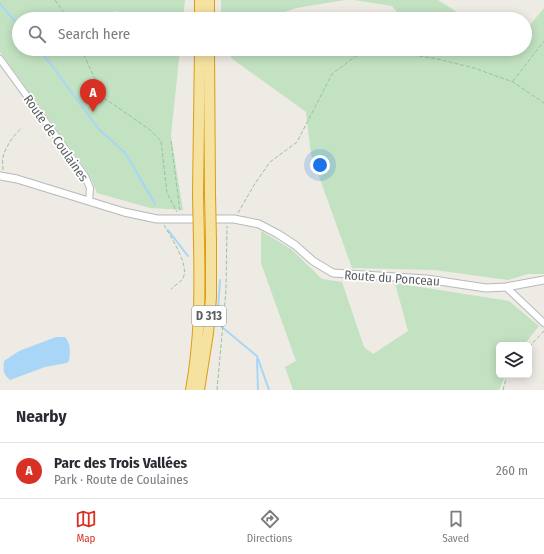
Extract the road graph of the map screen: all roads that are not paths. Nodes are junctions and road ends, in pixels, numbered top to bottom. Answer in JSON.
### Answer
{"nodes":[{"id":1,"x":200,"y":0,"type":"edge"},
{"id":2,"x":209,"y":0,"type":"edge"},
{"id":3,"x":200,"y":12,"type":"edge"},
{"id":4,"x":209,"y":12,"type":"edge"},
{"id":5,"x":200,"y":56,"type":"edge"},
{"id":6,"x":209,"y":56,"type":"edge"},
{"id":7,"x":0,"y":59,"type":"edge"},
{"id":8,"x":1,"y":176,"type":"edge"},
{"id":9,"x":89,"y":201,"type":"junction"},
{"id":10,"x":544,"y":280,"type":"edge"},
{"id":11,"x":506,"y":287,"type":"junction"},
{"id":12,"x":544,"y":323,"type":"edge"},
{"id":13,"x":191,"y":390,"type":"edge"},
{"id":14,"x":200,"y":390,"type":"edge"}],
"edges":[{"from":1,"to":3,"type":"highway"},
{"from":2,"to":4,"type":"highway"},
{"from":5,"to":13,"type":"highway","number":"D 313","bridge":true},
{"from":6,"to":14,"type":"highway","number":"D 313","bridge":true},
{"from":7,"to":9,"type":"street","name":"Route de Coulaines"},
{"from":8,"to":9,"type":"street","name":"Route du Ponceau"},
{"from":9,"to":11,"type":"street","name":"Route du Ponceau"},
{"from":10,"to":11,"type":"street","name":"Route du Ponceau"},
{"from":11,"to":12,"type":"street"}]}
